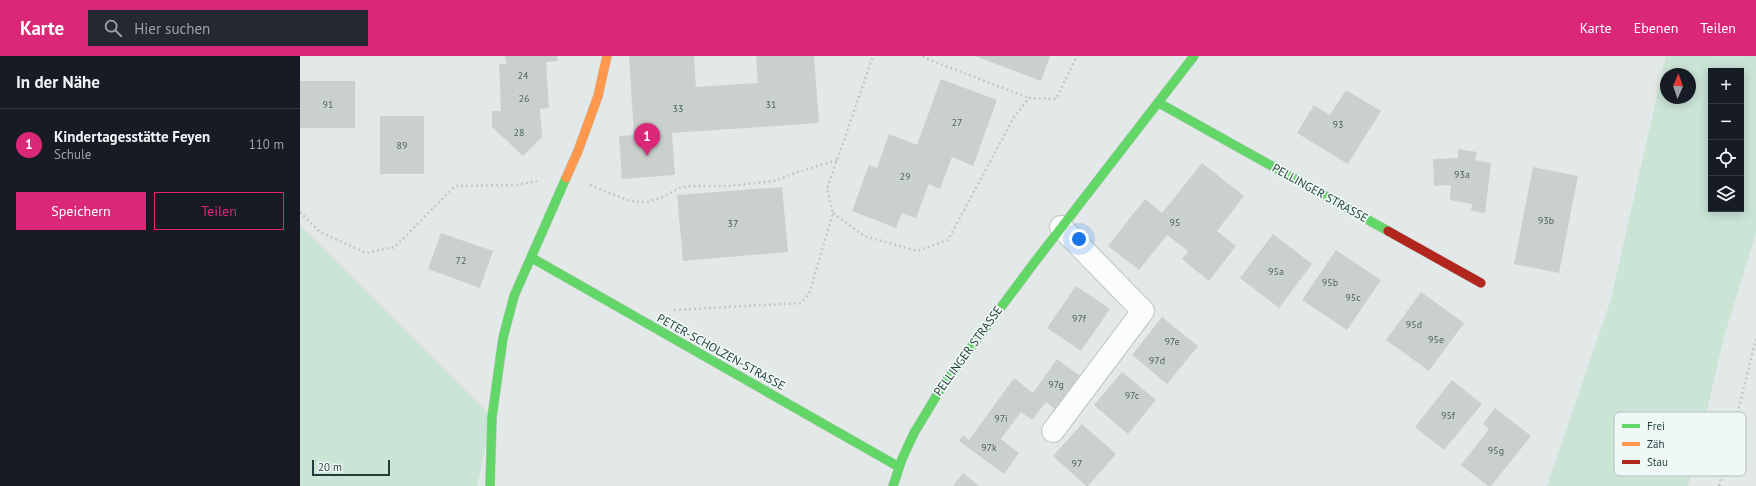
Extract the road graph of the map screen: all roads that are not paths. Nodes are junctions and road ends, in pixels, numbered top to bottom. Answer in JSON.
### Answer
{"nodes":[{"id":1,"x":607,"y":56,"type":"edge"},
{"id":2,"x":1194,"y":56,"type":"edge"},
{"id":3,"x":1158,"y":103,"type":"junction"},
{"id":4,"x":1061,"y":227,"type":"junction"},
{"id":5,"x":532,"y":258,"type":"junction"},
{"id":6,"x":1481,"y":283,"type":"dead end"},
{"id":7,"x":1053,"y":431,"type":"dead end"},
{"id":8,"x":899,"y":466,"type":"junction"},
{"id":9,"x":490,"y":486,"type":"edge"},
{"id":10,"x":893,"y":486,"type":"edge"}],
"edges":[{"from":1,"to":5,"type":"street"},
{"from":2,"to":3,"type":"street","name":"PELLINGER STRASSE"},
{"from":3,"to":4,"type":"street","name":"PELLINGER STRASSE"},
{"from":3,"to":6,"type":"street","name":"PELLINGER STRASSE"},
{"from":4,"to":7,"type":"street"},
{"from":4,"to":8,"type":"street","name":"PELLINGER STRASSE"},
{"from":5,"to":8,"type":"street","name":"PETER-SCHOLZEN-STRASSE"},
{"from":5,"to":9,"type":"street"},
{"from":8,"to":10,"type":"street","name":"PELLINGER STRASSE"}]}
